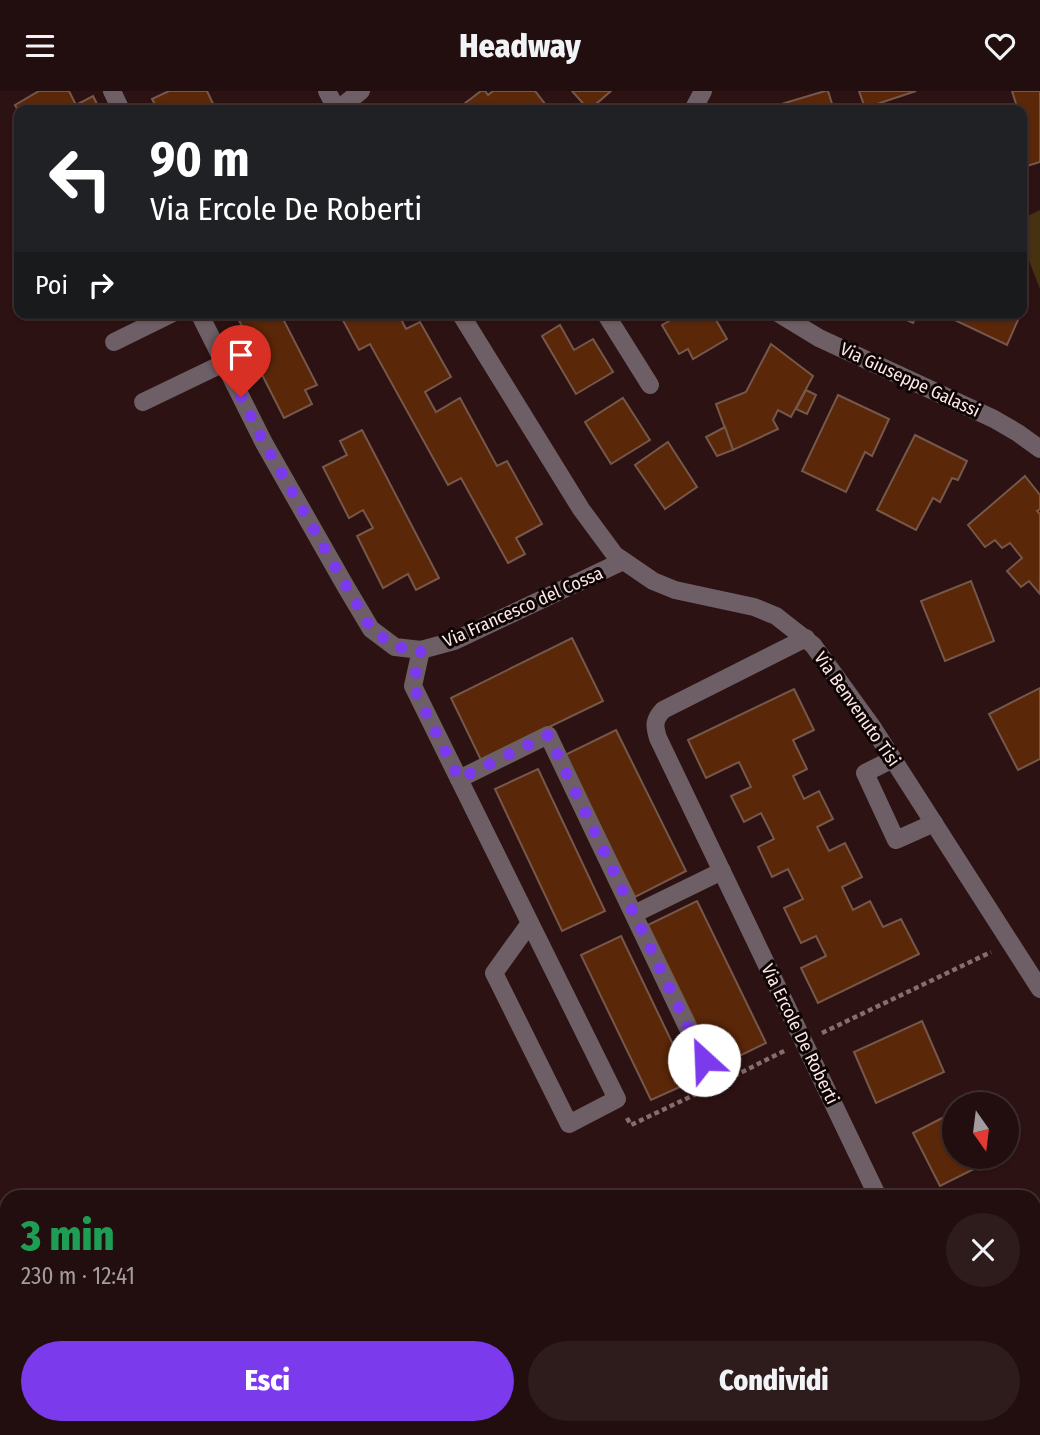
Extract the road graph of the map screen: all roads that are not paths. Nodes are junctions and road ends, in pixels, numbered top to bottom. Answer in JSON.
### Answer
{"nodes":[{"id":1,"x":361,"y":91,"type":"edge"},
{"id":2,"x":343,"y":105,"type":"edge"},
{"id":3,"x":161,"y":319,"type":"edge"},
{"id":4,"x":203,"y":319,"type":"edge"},
{"id":5,"x":464,"y":319,"type":"edge"},
{"id":6,"x":608,"y":319,"type":"edge"},
{"id":7,"x":788,"y":319,"type":"edge"},
{"id":8,"x":114,"y":342,"type":"dead end"},
{"id":9,"x":224,"y":363,"type":"junction"},
{"id":10,"x":650,"y":385,"type":"dead end"},
{"id":11,"x":143,"y":402,"type":"dead end"},
{"id":12,"x":1040,"y":449,"type":"edge"},
{"id":13,"x":623,"y":561,"type":"junction"},
{"id":14,"x":806,"y":638,"type":"junction"},
{"id":15,"x":421,"y":650,"type":"junction"},
{"id":16,"x":893,"y":759,"type":"junction"},
{"id":17,"x":459,"y":779,"type":"junction"},
{"id":18,"x":934,"y":823,"type":"junction"},
{"id":19,"x":722,"y":871,"type":"junction"},
{"id":20,"x":634,"y":914,"type":"junction"},
{"id":21,"x":530,"y":923,"type":"junction"},
{"id":22,"x":1040,"y":989,"type":"edge"},
{"id":23,"x":715,"y":1085,"type":"dead end"},
{"id":24,"x":875,"y":1190,"type":"edge"}],
"edges":[{"from":1,"to":2,"type":"street"},
{"from":3,"to":8,"type":"street"},
{"from":4,"to":9,"type":"street","name":"Via Francesco del Cossa"},
{"from":5,"to":13,"type":"street","name":"Via Benvenuto Tisi"},
{"from":6,"to":10,"type":"street"},
{"from":7,"to":12,"type":"street","name":"Via Giuseppe Galassi"},
{"from":9,"to":11,"type":"street"},
{"from":9,"to":15,"type":"street","name":"Via Francesco del Cossa"},
{"from":13,"to":14,"type":"street","name":"Via Benvenuto Tisi"},
{"from":13,"to":15,"type":"street","name":"Via Francesco del Cossa"},
{"from":14,"to":16,"type":"street","name":"Via Benvenuto Tisi"},
{"from":14,"to":19,"type":"street","name":"Via Ercole De Roberti"},
{"from":15,"to":17,"type":"street","name":"Via Francesco del Cossa"},
{"from":16,"to":18,"type":"street","name":"Via Benvenuto Tisi"},
{"from":16,"to":18,"type":"street"},
{"from":17,"to":20,"type":"street"},
{"from":17,"to":21,"type":"street","name":"Via Francesco del Cossa"},
{"from":18,"to":22,"type":"street","name":"Via Benvenuto Tisi"},
{"from":19,"to":20,"type":"street"},
{"from":19,"to":24,"type":"street","name":"Via Ercole De Roberti"},
{"from":20,"to":23,"type":"street"},
{"from":21,"to":21,"type":"street","name":"Via Francesco del Cossa"}]}
